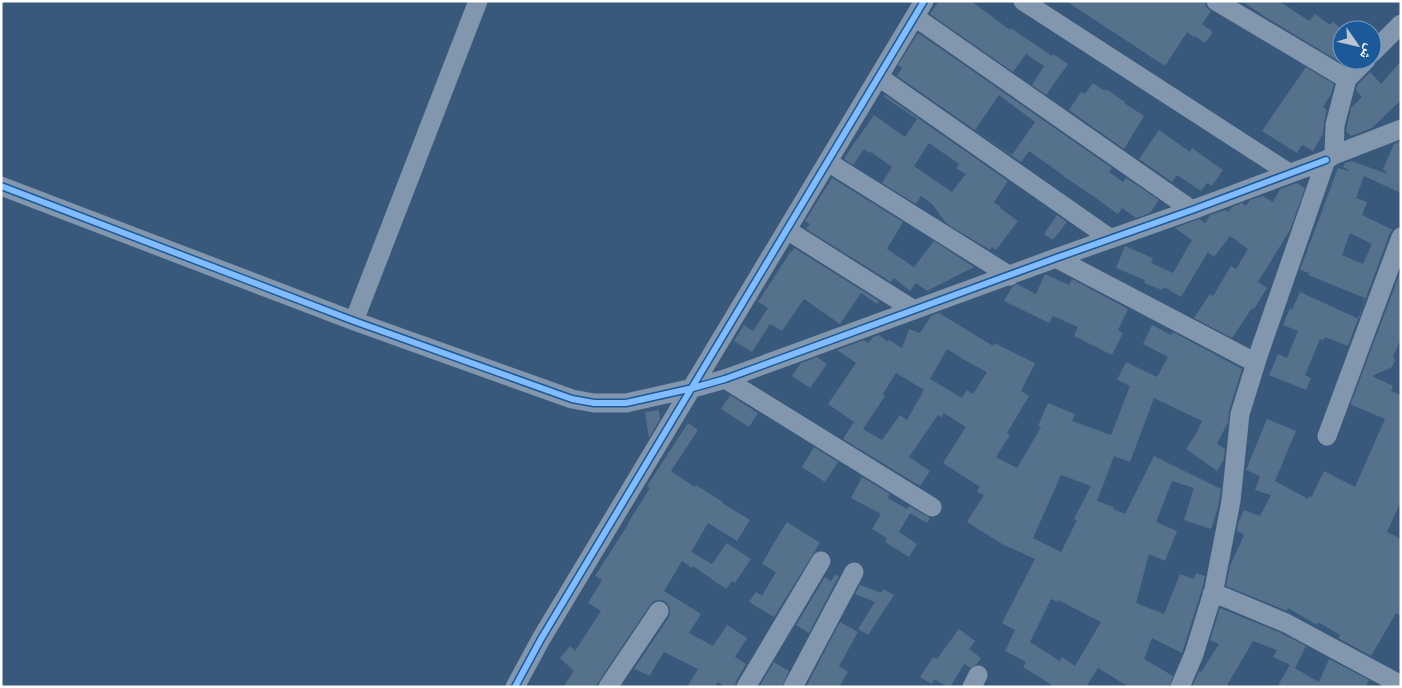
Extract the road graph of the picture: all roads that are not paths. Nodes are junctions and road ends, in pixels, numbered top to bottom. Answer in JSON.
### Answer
{"nodes":[{"id":1,"x":478,"y":1,"type":"edge"},
{"id":2,"x":924,"y":1,"type":"edge"},
{"id":3,"x":1022,"y":1,"type":"edge"},
{"id":4,"x":1216,"y":1,"type":"edge"},
{"id":5,"x":915,"y":17,"type":"junction"},
{"id":6,"x":1401,"y":24,"type":"edge"},
{"id":7,"x":1382,"y":44,"type":"edge"},
{"id":8,"x":1356,"y":70,"type":"edge"},
{"id":9,"x":879,"y":77,"type":"junction"},
{"id":10,"x":1347,"y":79,"type":"junction"},
{"id":11,"x":1401,"y":129,"type":"edge"},
{"id":12,"x":1330,"y":158,"type":"junction"},
{"id":13,"x":828,"y":162,"type":"junction"},
{"id":14,"x":1289,"y":174,"type":"junction"},
{"id":15,"x":1,"y":186,"type":"edge"},
{"id":16,"x":1192,"y":210,"type":"junction"},
{"id":17,"x":788,"y":230,"type":"junction"},
{"id":18,"x":1401,"y":237,"type":"edge"},
{"id":19,"x":1111,"y":240,"type":"junction"},
{"id":20,"x":1056,"y":258,"type":"junction"},
{"id":21,"x":1010,"y":276,"type":"junction"},
{"id":22,"x":914,"y":310,"type":"junction"},
{"id":23,"x":354,"y":321,"type":"junction"},
{"id":24,"x":1256,"y":363,"type":"junction"},
{"id":25,"x":725,"y":379,"type":"junction"},
{"id":26,"x":693,"y":388,"type":"junction"},
{"id":27,"x":1327,"y":436,"type":"dead end"},
{"id":28,"x":932,"y":508,"type":"dead end"},
{"id":29,"x":821,"y":561,"type":"dead end"},
{"id":30,"x":854,"y":572,"type":"dead end"},
{"id":31,"x":1212,"y":594,"type":"junction"},
{"id":32,"x":658,"y":611,"type":"dead end"},
{"id":33,"x":1401,"y":685,"type":"edge"},
{"id":34,"x":515,"y":687,"type":"edge"},
{"id":35,"x":608,"y":687,"type":"edge"},
{"id":36,"x":746,"y":687,"type":"edge"},
{"id":37,"x":793,"y":687,"type":"edge"},
{"id":38,"x":1180,"y":687,"type":"edge"}],
"edges":[{"from":1,"to":23,"type":"street"},
{"from":2,"to":5,"type":"street"},
{"from":3,"to":14,"type":"street"},
{"from":4,"to":10,"type":"street"},
{"from":5,"to":9,"type":"street"},
{"from":5,"to":16,"type":"street"},
{"from":6,"to":7,"type":"street"},
{"from":8,"to":10,"type":"street"},
{"from":9,"to":13,"type":"street"},
{"from":9,"to":19,"type":"street"},
{"from":10,"to":12,"type":"street"},
{"from":11,"to":12,"type":"street"},
{"from":12,"to":14,"type":"street"},
{"from":12,"to":24,"type":"street"},
{"from":13,"to":17,"type":"street"},
{"from":13,"to":21,"type":"street"},
{"from":14,"to":16,"type":"street"},
{"from":15,"to":23,"type":"street"},
{"from":16,"to":19,"type":"street"},
{"from":17,"to":22,"type":"street"},
{"from":17,"to":26,"type":"street"},
{"from":18,"to":27,"type":"street"},
{"from":19,"to":20,"type":"street"},
{"from":20,"to":21,"type":"street"},
{"from":20,"to":24,"type":"street"},
{"from":21,"to":22,"type":"street"},
{"from":22,"to":25,"type":"street"},
{"from":23,"to":26,"type":"street"},
{"from":24,"to":31,"type":"street"},
{"from":25,"to":26,"type":"street"},
{"from":25,"to":28,"type":"street"},
{"from":26,"to":34,"type":"street"},
{"from":29,"to":36,"type":"street"},
{"from":30,"to":37,"type":"street"},
{"from":31,"to":33,"type":"street"},
{"from":31,"to":38,"type":"street"},
{"from":32,"to":35,"type":"street"}]}
